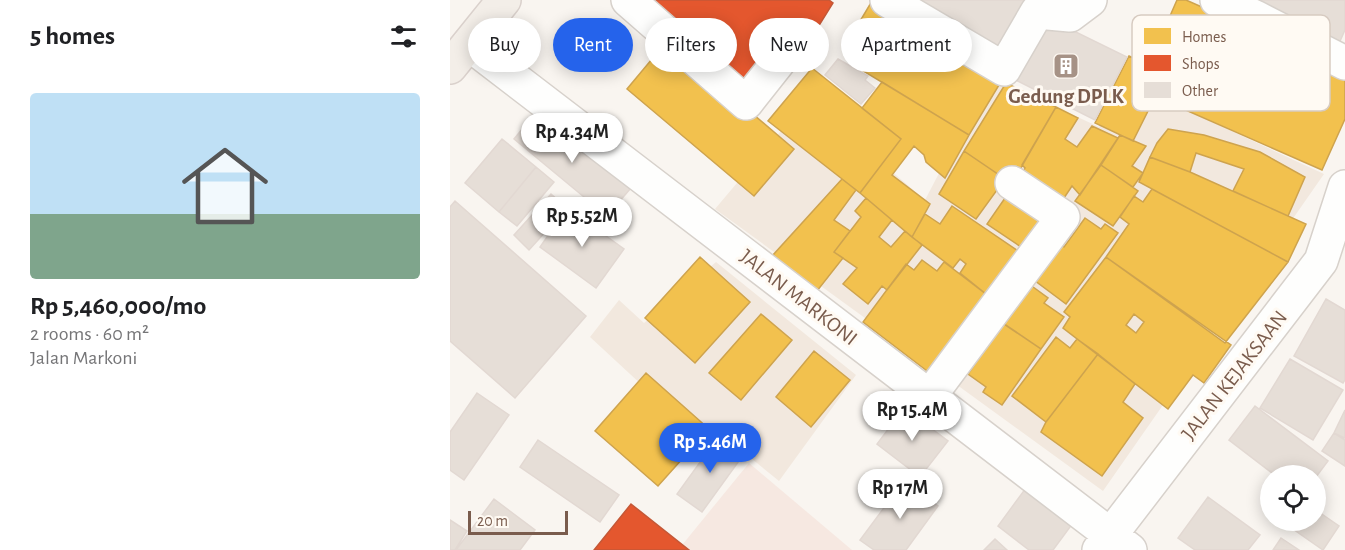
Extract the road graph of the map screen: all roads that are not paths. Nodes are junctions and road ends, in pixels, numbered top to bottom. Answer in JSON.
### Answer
{"nodes":[{"id":1,"x":504,"y":0,"type":"edge"},
{"id":2,"x":628,"y":0,"type":"edge"},
{"id":3,"x":887,"y":0,"type":"edge"},
{"id":4,"x":1090,"y":0,"type":"edge"},
{"id":5,"x":1217,"y":0,"type":"edge"},
{"id":6,"x":1251,"y":15,"type":"edge"},
{"id":7,"x":1330,"y":55,"type":"edge"},
{"id":8,"x":459,"y":56,"type":"edge"},
{"id":9,"x":1345,"y":63,"type":"edge"},
{"id":10,"x":771,"y":72,"type":"edge"},
{"id":11,"x":1012,"y":183,"type":"dead end"},
{"id":12,"x":1345,"y":187,"type":"edge"},
{"id":13,"x":1333,"y":267,"type":"edge"},
{"id":14,"x":929,"y":397,"type":"junction"},
{"id":15,"x":1113,"y":545,"type":"edge"}],
"edges":[{"from":1,"to":8,"type":"main road"},
{"from":2,"to":10,"type":"street"},
{"from":3,"to":4,"type":"street"},
{"from":5,"to":6,"type":"street"},
{"from":7,"to":9,"type":"street"},
{"from":8,"to":14,"type":"street","name":"JALAN MARKONI"},
{"from":11,"to":14,"type":"street"},
{"from":12,"to":13,"type":"street","name":"JALAN KEJAKSAAN"},
{"from":13,"to":15,"type":"street","name":"JALAN KEJAKSAAN"},
{"from":14,"to":15,"type":"street","name":"JALAN MARKONI"}]}
